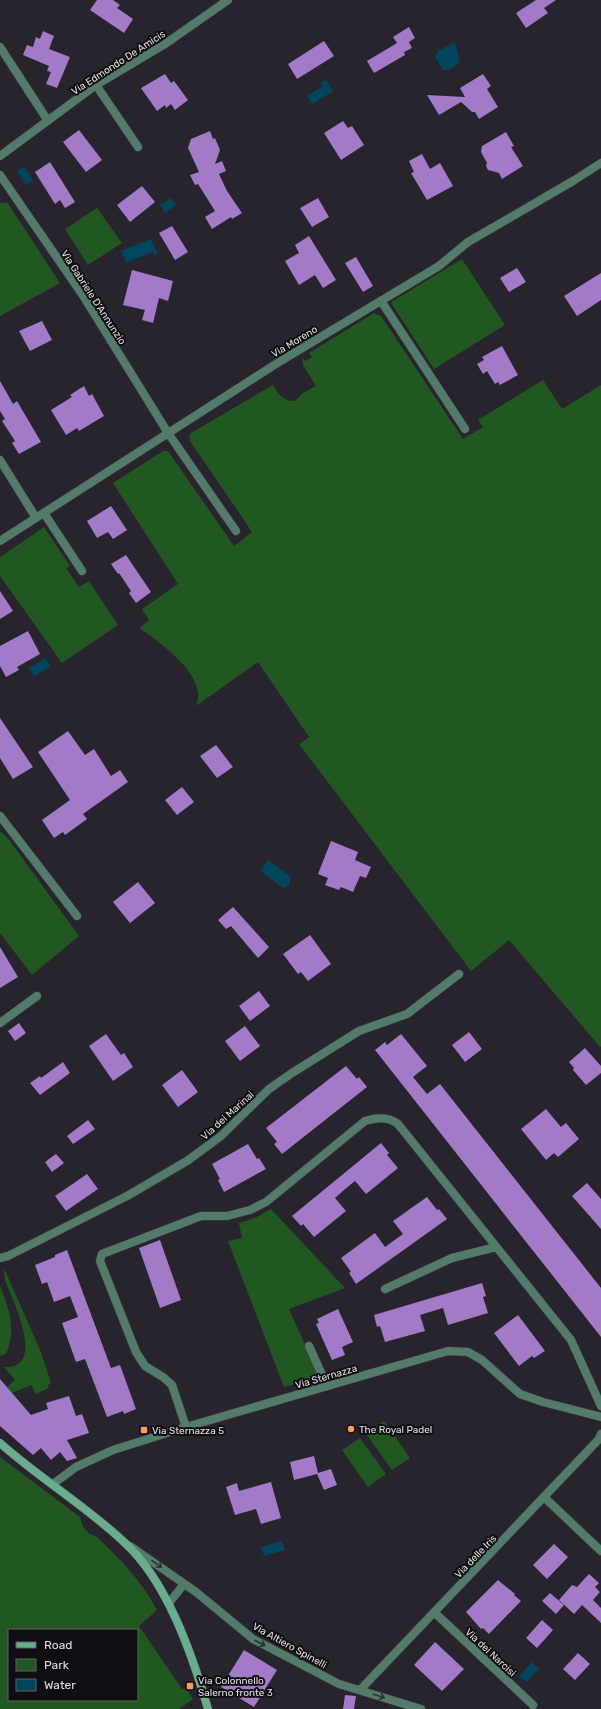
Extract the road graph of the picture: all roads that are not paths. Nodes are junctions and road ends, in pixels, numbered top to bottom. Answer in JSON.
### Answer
{"nodes":[{"id":1,"x":228,"y":0,"type":"edge"},
{"id":2,"x":0,"y":47,"type":"edge"},
{"id":3,"x":96,"y":85,"type":"junction"},
{"id":4,"x":48,"y":121,"type":"junction"},
{"id":5,"x":138,"y":147,"type":"dead end"},
{"id":6,"x":0,"y":156,"type":"edge"},
{"id":7,"x":601,"y":163,"type":"edge"},
{"id":8,"x":0,"y":175,"type":"edge"},
{"id":9,"x":381,"y":301,"type":"junction"},
{"id":10,"x":465,"y":429,"type":"dead end"},
{"id":11,"x":168,"y":433,"type":"junction"},
{"id":12,"x":0,"y":460,"type":"edge"},
{"id":13,"x":44,"y":513,"type":"junction"},
{"id":14,"x":36,"y":518,"type":"junction"},
{"id":15,"x":236,"y":531,"type":"dead end"},
{"id":16,"x":0,"y":541,"type":"edge"},
{"id":17,"x":82,"y":571,"type":"dead end"},
{"id":18,"x":0,"y":816,"type":"edge"},
{"id":19,"x":77,"y":916,"type":"dead end"},
{"id":20,"x":459,"y":974,"type":"dead end"},
{"id":21,"x":37,"y":996,"type":"dead end"},
{"id":22,"x":0,"y":1022,"type":"edge"},
{"id":23,"x":496,"y":1247,"type":"junction"},
{"id":24,"x":0,"y":1258,"type":"edge"},
{"id":25,"x":385,"y":1289,"type":"dead end"},
{"id":26,"x":309,"y":1346,"type":"dead end"},
{"id":27,"x":327,"y":1386,"type":"junction"},
{"id":28,"x":601,"y":1406,"type":"edge"},
{"id":29,"x":601,"y":1417,"type":"edge"},
{"id":30,"x":186,"y":1427,"type":"junction"},
{"id":31,"x":601,"y":1434,"type":"edge"},
{"id":32,"x":0,"y":1443,"type":"edge"},
{"id":33,"x":53,"y":1484,"type":"junction"},
{"id":34,"x":544,"y":1498,"type":"junction"},
{"id":35,"x":125,"y":1542,"type":"junction"},
{"id":36,"x":601,"y":1551,"type":"edge"},
{"id":37,"x":184,"y":1584,"type":"junction"},
{"id":38,"x":169,"y":1603,"type":"junction"},
{"id":39,"x":435,"y":1613,"type":"junction"},
{"id":40,"x":360,"y":1690,"type":"junction"},
{"id":41,"x":533,"y":1705,"type":"dead end"},
{"id":42,"x":208,"y":1709,"type":"edge"},
{"id":43,"x":421,"y":1709,"type":"edge"}],
"edges":[{"from":1,"to":3,"type":"street","name":"Via Edmondo De Amicis"},
{"from":2,"to":4,"type":"street"},
{"from":3,"to":4,"type":"street","name":"Via Edmondo De Amicis"},
{"from":3,"to":5,"type":"street"},
{"from":4,"to":6,"type":"street","name":"Via Edmondo De Amicis"},
{"from":7,"to":9,"type":"street","name":"Via Moreno"},
{"from":8,"to":11,"type":"street","name":"Via Gabriele D'Annunzio"},
{"from":9,"to":10,"type":"street"},
{"from":9,"to":11,"type":"street","name":"Via Moreno"},
{"from":11,"to":13,"type":"street","name":"Via Moreno"},
{"from":11,"to":15,"type":"street","name":"Via Gabriele D'Annunzio"},
{"from":12,"to":14,"type":"street"},
{"from":13,"to":14,"type":"street","name":"Via Moreno"},
{"from":13,"to":17,"type":"street"},
{"from":14,"to":16,"type":"street","name":"Via Moreno"},
{"from":18,"to":19,"type":"street"},
{"from":20,"to":24,"type":"street","name":"Via dei Marinai"},
{"from":21,"to":22,"type":"street"},
{"from":23,"to":25,"type":"street"},
{"from":23,"to":28,"type":"street"},
{"from":23,"to":30,"type":"street"},
{"from":26,"to":27,"type":"street"},
{"from":27,"to":29,"type":"street","name":"Via Sternazza"},
{"from":27,"to":30,"type":"street","name":"Via Sternazza"},
{"from":30,"to":33,"type":"street","name":"Via Sternazza"},
{"from":31,"to":34,"type":"street","name":"Via delle Iris"},
{"from":32,"to":33,"type":"main road"},
{"from":33,"to":35,"type":"main road"},
{"from":34,"to":36,"type":"street"},
{"from":34,"to":39,"type":"street","name":"Via delle Iris"},
{"from":35,"to":37,"type":"street","name":"Via Altiero Spinelli","one_way":true},
{"from":35,"to":38,"type":"main road"},
{"from":37,"to":38,"type":"street"},
{"from":37,"to":40,"type":"street","name":"Via Altiero Spinelli","one_way":true},
{"from":38,"to":42,"type":"main road"},
{"from":39,"to":40,"type":"street","name":"Via delle Iris"},
{"from":39,"to":41,"type":"street","name":"Via dei Narcisi"},
{"from":40,"to":43,"type":"street","name":"Via Altiero Spinelli","one_way":true}]}
